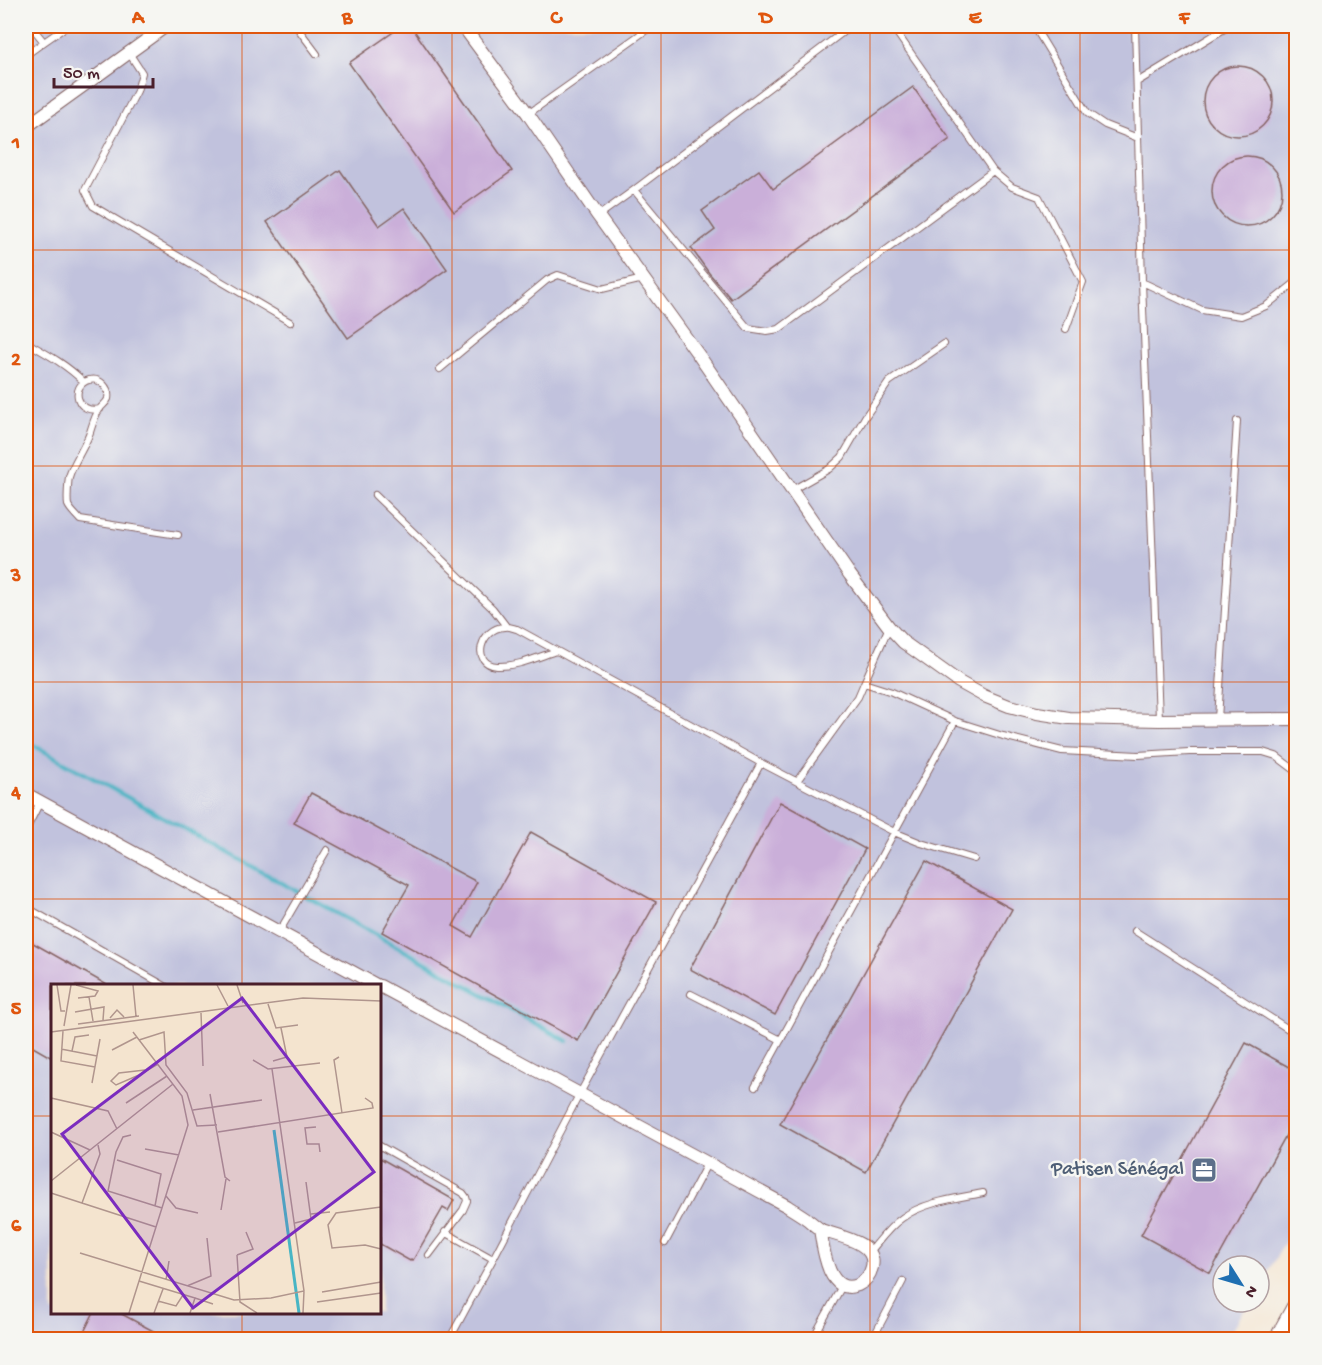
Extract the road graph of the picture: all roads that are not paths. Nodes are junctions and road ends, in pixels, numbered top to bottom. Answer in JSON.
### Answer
{"nodes":[{"id":1,"x":31,"y":26,"type":"edge"},
{"id":2,"x":66,"y":26,"type":"edge"},
{"id":3,"x":166,"y":26,"type":"edge"},
{"id":4,"x":296,"y":26,"type":"edge"},
{"id":5,"x":463,"y":26,"type":"edge"},
{"id":6,"x":652,"y":26,"type":"edge"},
{"id":7,"x":850,"y":26,"type":"edge"},
{"id":8,"x":892,"y":26,"type":"edge"},
{"id":9,"x":1034,"y":26,"type":"edge"},
{"id":10,"x":1135,"y":26,"type":"edge"},
{"id":11,"x":1229,"y":26,"type":"edge"},
{"id":12,"x":44,"y":42,"type":"junction"},
{"id":13,"x":129,"y":53,"type":"junction"},
{"id":14,"x":317,"y":54,"type":"dead end"},
{"id":15,"x":26,"y":55,"type":"edge"},
{"id":16,"x":1137,"y":82,"type":"junction"},
{"id":17,"x":528,"y":114,"type":"junction"},
{"id":18,"x":26,"y":127,"type":"edge"},
{"id":19,"x":1138,"y":138,"type":"junction"},
{"id":20,"x":993,"y":171,"type":"junction"},
{"id":21,"x":634,"y":190,"type":"junction"},
{"id":22,"x":598,"y":216,"type":"junction"},
{"id":23,"x":643,"y":279,"type":"junction"},
{"id":24,"x":1142,"y":282,"type":"junction"},
{"id":25,"x":1296,"y":282,"type":"edge"},
{"id":26,"x":290,"y":322,"type":"dead end"},
{"id":27,"x":1066,"y":329,"type":"dead end"},
{"id":28,"x":26,"y":342,"type":"edge"},
{"id":29,"x":944,"y":344,"type":"dead end"},
{"id":30,"x":440,"y":369,"type":"dead end"},
{"id":31,"x":84,"y":382,"type":"junction"},
{"id":32,"x":100,"y":409,"type":"junction"},
{"id":33,"x":1237,"y":422,"type":"dead end"},
{"id":34,"x":792,"y":490,"type":"junction"},
{"id":35,"x":375,"y":495,"type":"dead end"},
{"id":36,"x":178,"y":535,"type":"dead end"},
{"id":37,"x":506,"y":626,"type":"junction"},
{"id":38,"x":889,"y":627,"type":"junction"},
{"id":39,"x":556,"y":651,"type":"junction"},
{"id":40,"x":864,"y":682,"type":"junction"},
{"id":41,"x":1296,"y":719,"type":"edge"},
{"id":42,"x":1159,"y":720,"type":"junction"},
{"id":43,"x":1218,"y":720,"type":"junction"},
{"id":44,"x":955,"y":721,"type":"junction"},
{"id":45,"x":761,"y":763,"type":"junction"},
{"id":46,"x":1296,"y":771,"type":"edge"},
{"id":47,"x":797,"y":781,"type":"junction"},
{"id":48,"x":26,"y":794,"type":"edge"},
{"id":49,"x":40,"y":802,"type":"junction"},
{"id":50,"x":26,"y":830,"type":"edge"},
{"id":51,"x":894,"y":832,"type":"junction"},
{"id":52,"x":327,"y":850,"type":"dead end"},
{"id":53,"x":974,"y":859,"type":"dead end"},
{"id":54,"x":27,"y":910,"type":"edge"},
{"id":55,"x":1135,"y":931,"type":"dead end"},
{"id":56,"x":279,"y":932,"type":"junction"},
{"id":57,"x":161,"y":984,"type":"edge"},
{"id":58,"x":375,"y":984,"type":"edge"},
{"id":59,"x":381,"y":987,"type":"edge"},
{"id":60,"x":692,"y":994,"type":"dead end"},
{"id":61,"x":1296,"y":1034,"type":"edge"},
{"id":62,"x":781,"y":1040,"type":"junction"},
{"id":63,"x":755,"y":1087,"type":"dead end"},
{"id":64,"x":579,"y":1095,"type":"junction"},
{"id":65,"x":381,"y":1147,"type":"edge"},
{"id":66,"x":707,"y":1164,"type":"junction"},
{"id":67,"x":983,"y":1193,"type":"dead end"},
{"id":68,"x":820,"y":1229,"type":"junction"},
{"id":69,"x":445,"y":1232,"type":"junction"},
{"id":70,"x":665,"y":1243,"type":"dead end"},
{"id":71,"x":870,"y":1252,"type":"junction"},
{"id":72,"x":429,"y":1255,"type":"dead end"},
{"id":73,"x":493,"y":1259,"type":"junction"},
{"id":74,"x":903,"y":1281,"type":"dead end"},
{"id":75,"x":842,"y":1286,"type":"junction"},
{"id":76,"x":1296,"y":1308,"type":"edge"},
{"id":77,"x":449,"y":1340,"type":"edge"},
{"id":78,"x":812,"y":1340,"type":"edge"},
{"id":79,"x":872,"y":1340,"type":"edge"},
{"id":80,"x":1279,"y":1340,"type":"edge"}],
"edges":[{"from":1,"to":12,"type":"lane"},
{"from":2,"to":12,"type":"lane"},
{"from":3,"to":13,"type":"street"},
{"from":4,"to":14,"type":"lane"},
{"from":5,"to":17,"type":"street"},
{"from":6,"to":17,"type":"lane"},
{"from":7,"to":21,"type":"lane"},
{"from":8,"to":20,"type":"lane"},
{"from":9,"to":19,"type":"lane"},
{"from":10,"to":16,"type":"lane"},
{"from":11,"to":16,"type":"lane"},
{"from":12,"to":15,"type":"lane"},
{"from":13,"to":18,"type":"street"},
{"from":13,"to":26,"type":"lane"},
{"from":16,"to":19,"type":"lane"},
{"from":17,"to":22,"type":"street"},
{"from":19,"to":24,"type":"lane"},
{"from":20,"to":21,"type":"lane"},
{"from":20,"to":27,"type":"lane"},
{"from":21,"to":22,"type":"lane"},
{"from":22,"to":23,"type":"street"},
{"from":23,"to":30,"type":"lane"},
{"from":23,"to":34,"type":"street"},
{"from":24,"to":25,"type":"lane"},
{"from":24,"to":42,"type":"lane"},
{"from":28,"to":31,"type":"lane"},
{"from":29,"to":34,"type":"lane"},
{"from":31,"to":32,"type":"lane"},
{"from":31,"to":32,"type":"lane"},
{"from":32,"to":36,"type":"lane"},
{"from":33,"to":43,"type":"lane"},
{"from":34,"to":38,"type":"street"},
{"from":35,"to":37,"type":"lane"},
{"from":37,"to":39,"type":"lane"},
{"from":37,"to":39,"type":"lane"},
{"from":38,"to":40,"type":"lane"},
{"from":38,"to":42,"type":"street"},
{"from":39,"to":45,"type":"lane"},
{"from":40,"to":44,"type":"lane"},
{"from":40,"to":47,"type":"lane"},
{"from":41,"to":43,"type":"street"},
{"from":42,"to":43,"type":"street"},
{"from":44,"to":46,"type":"lane"},
{"from":44,"to":51,"type":"lane"},
{"from":45,"to":47,"type":"lane"},
{"from":45,"to":64,"type":"lane"},
{"from":47,"to":51,"type":"lane"},
{"from":48,"to":49,"type":"street"},
{"from":49,"to":50,"type":"lane"},
{"from":49,"to":56,"type":"street"},
{"from":51,"to":53,"type":"lane"},
{"from":51,"to":62,"type":"lane"},
{"from":52,"to":56,"type":"lane"},
{"from":54,"to":57,"type":"lane"},
{"from":55,"to":61,"type":"lane"},
{"from":56,"to":58,"type":"street"},
{"from":59,"to":64,"type":"street"},
{"from":60,"to":62,"type":"lane"},
{"from":62,"to":63,"type":"lane"},
{"from":64,"to":66,"type":"street"},
{"from":64,"to":73,"type":"lane"},
{"from":65,"to":69,"type":"lane"},
{"from":66,"to":68,"type":"street"},
{"from":66,"to":70,"type":"lane"},
{"from":67,"to":71,"type":"lane"},
{"from":68,"to":71,"type":"street"},
{"from":68,"to":75,"type":"street"},
{"from":69,"to":72,"type":"lane"},
{"from":69,"to":73,"type":"lane"},
{"from":71,"to":75,"type":"street"},
{"from":73,"to":77,"type":"lane"},
{"from":74,"to":79,"type":"lane"},
{"from":75,"to":78,"type":"lane"},
{"from":76,"to":80,"type":"highway"}]}
